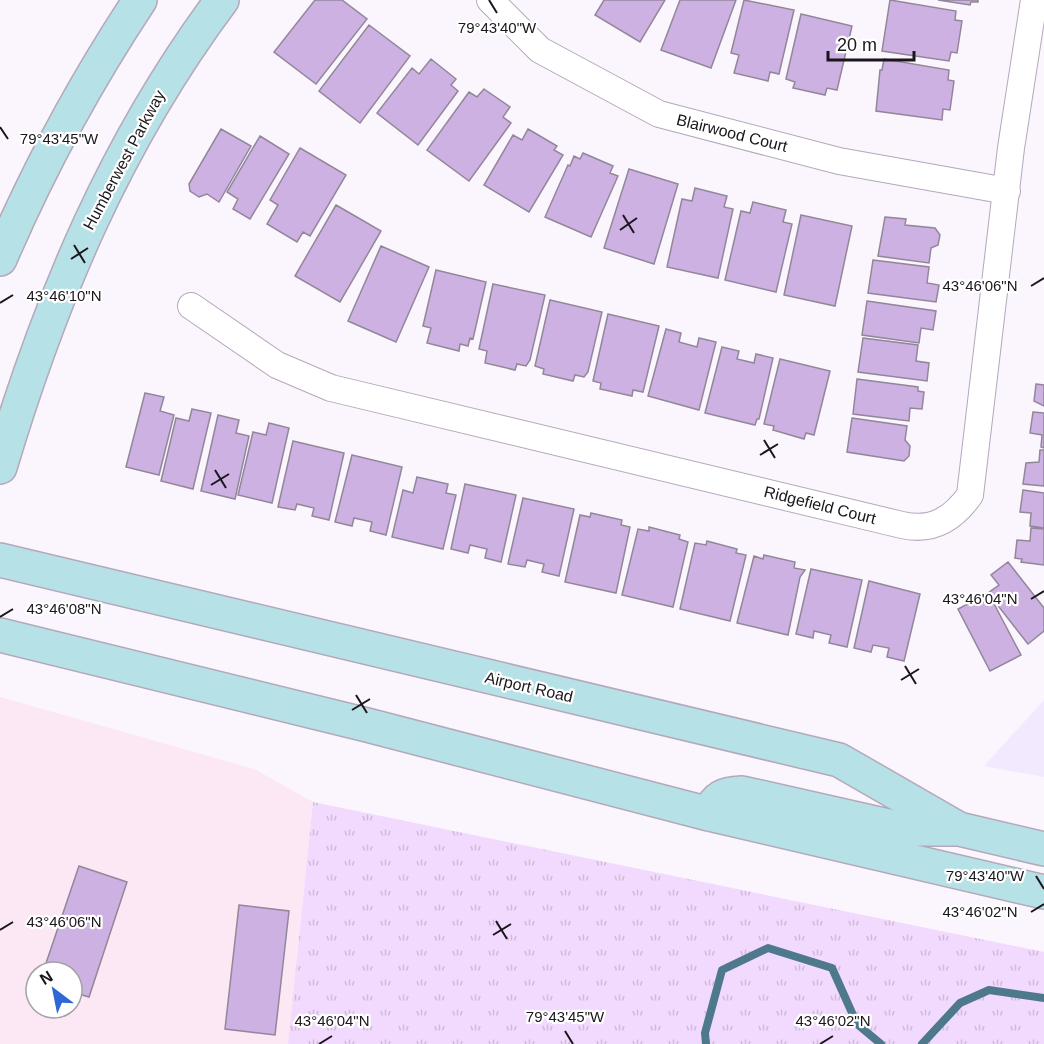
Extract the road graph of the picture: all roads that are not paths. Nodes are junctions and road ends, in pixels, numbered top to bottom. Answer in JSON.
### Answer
{"nodes":[{"id":1,"x":140,"y":0,"type":"edge"},
{"id":2,"x":222,"y":0,"type":"edge"},
{"id":3,"x":490,"y":0,"type":"edge"},
{"id":4,"x":1034,"y":0,"type":"edge"},
{"id":5,"x":1007,"y":191,"type":"junction"},
{"id":6,"x":0,"y":260,"type":"edge"},
{"id":7,"x":191,"y":306,"type":"dead end"},
{"id":8,"x":0,"y":467,"type":"edge"},
{"id":9,"x":0,"y":560,"type":"edge"},
{"id":10,"x":0,"y":635,"type":"edge"},
{"id":11,"x":709,"y":814,"type":"junction"},
{"id":12,"x":959,"y":829,"type":"junction"},
{"id":13,"x":1044,"y":849,"type":"edge"},
{"id":14,"x":1044,"y":892,"type":"edge"}],
"edges":[{"from":1,"to":6,"type":"main road"},
{"from":2,"to":8,"type":"main road","name":"Humberwest Parkway"},
{"from":3,"to":5,"type":"street","name":"Blairwood Court"},
{"from":4,"to":5,"type":"street","name":"Ridgefield Court"},
{"from":5,"to":7,"type":"street","name":"Ridgefield Court"},
{"from":9,"to":12,"type":"main road","name":"Airport Road"},
{"from":10,"to":11,"type":"main road"},
{"from":11,"to":12,"type":"main road"},
{"from":11,"to":14,"type":"main road"},
{"from":12,"to":13,"type":"main road","name":"Airport Road"}]}
